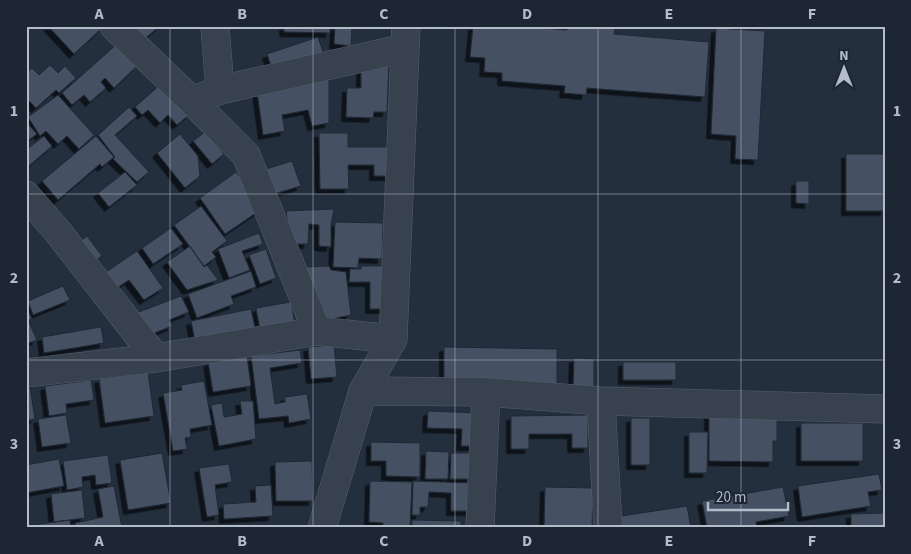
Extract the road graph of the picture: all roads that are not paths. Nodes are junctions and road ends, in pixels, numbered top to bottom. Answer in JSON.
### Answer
{"nodes":[{"id":1,"x":114,"y":26,"type":"edge"},
{"id":2,"x":215,"y":26,"type":"edge"},
{"id":3,"x":406,"y":37,"type":"edge"},
{"id":4,"x":220,"y":90,"type":"junction"},
{"id":5,"x":192,"y":101,"type":"junction"},
{"id":6,"x":26,"y":195,"type":"edge"},
{"id":7,"x":317,"y":331,"type":"junction"},
{"id":8,"x":393,"y":339,"type":"junction"},
{"id":9,"x":156,"y":358,"type":"junction"},
{"id":10,"x":26,"y":373,"type":"edge"},
{"id":11,"x":363,"y":391,"type":"junction"},
{"id":12,"x":486,"y":392,"type":"junction"},
{"id":13,"x":601,"y":400,"type":"junction"},
{"id":14,"x":885,"y":409,"type":"edge"},
{"id":15,"x":322,"y":528,"type":"edge"},
{"id":16,"x":480,"y":528,"type":"edge"},
{"id":17,"x":608,"y":528,"type":"edge"}],
"edges":[{"from":1,"to":5,"type":"street"},
{"from":2,"to":4,"type":"street"},
{"from":3,"to":4,"type":"street"},
{"from":3,"to":8,"type":"street"},
{"from":4,"to":5,"type":"street"},
{"from":5,"to":7,"type":"street"},
{"from":6,"to":9,"type":"street"},
{"from":7,"to":8,"type":"street"},
{"from":7,"to":9,"type":"street"},
{"from":8,"to":11,"type":"street"},
{"from":9,"to":10,"type":"street"},
{"from":11,"to":12,"type":"street"},
{"from":11,"to":15,"type":"street"},
{"from":12,"to":13,"type":"street"},
{"from":12,"to":16,"type":"street"},
{"from":13,"to":14,"type":"street"},
{"from":13,"to":17,"type":"street"}]}
